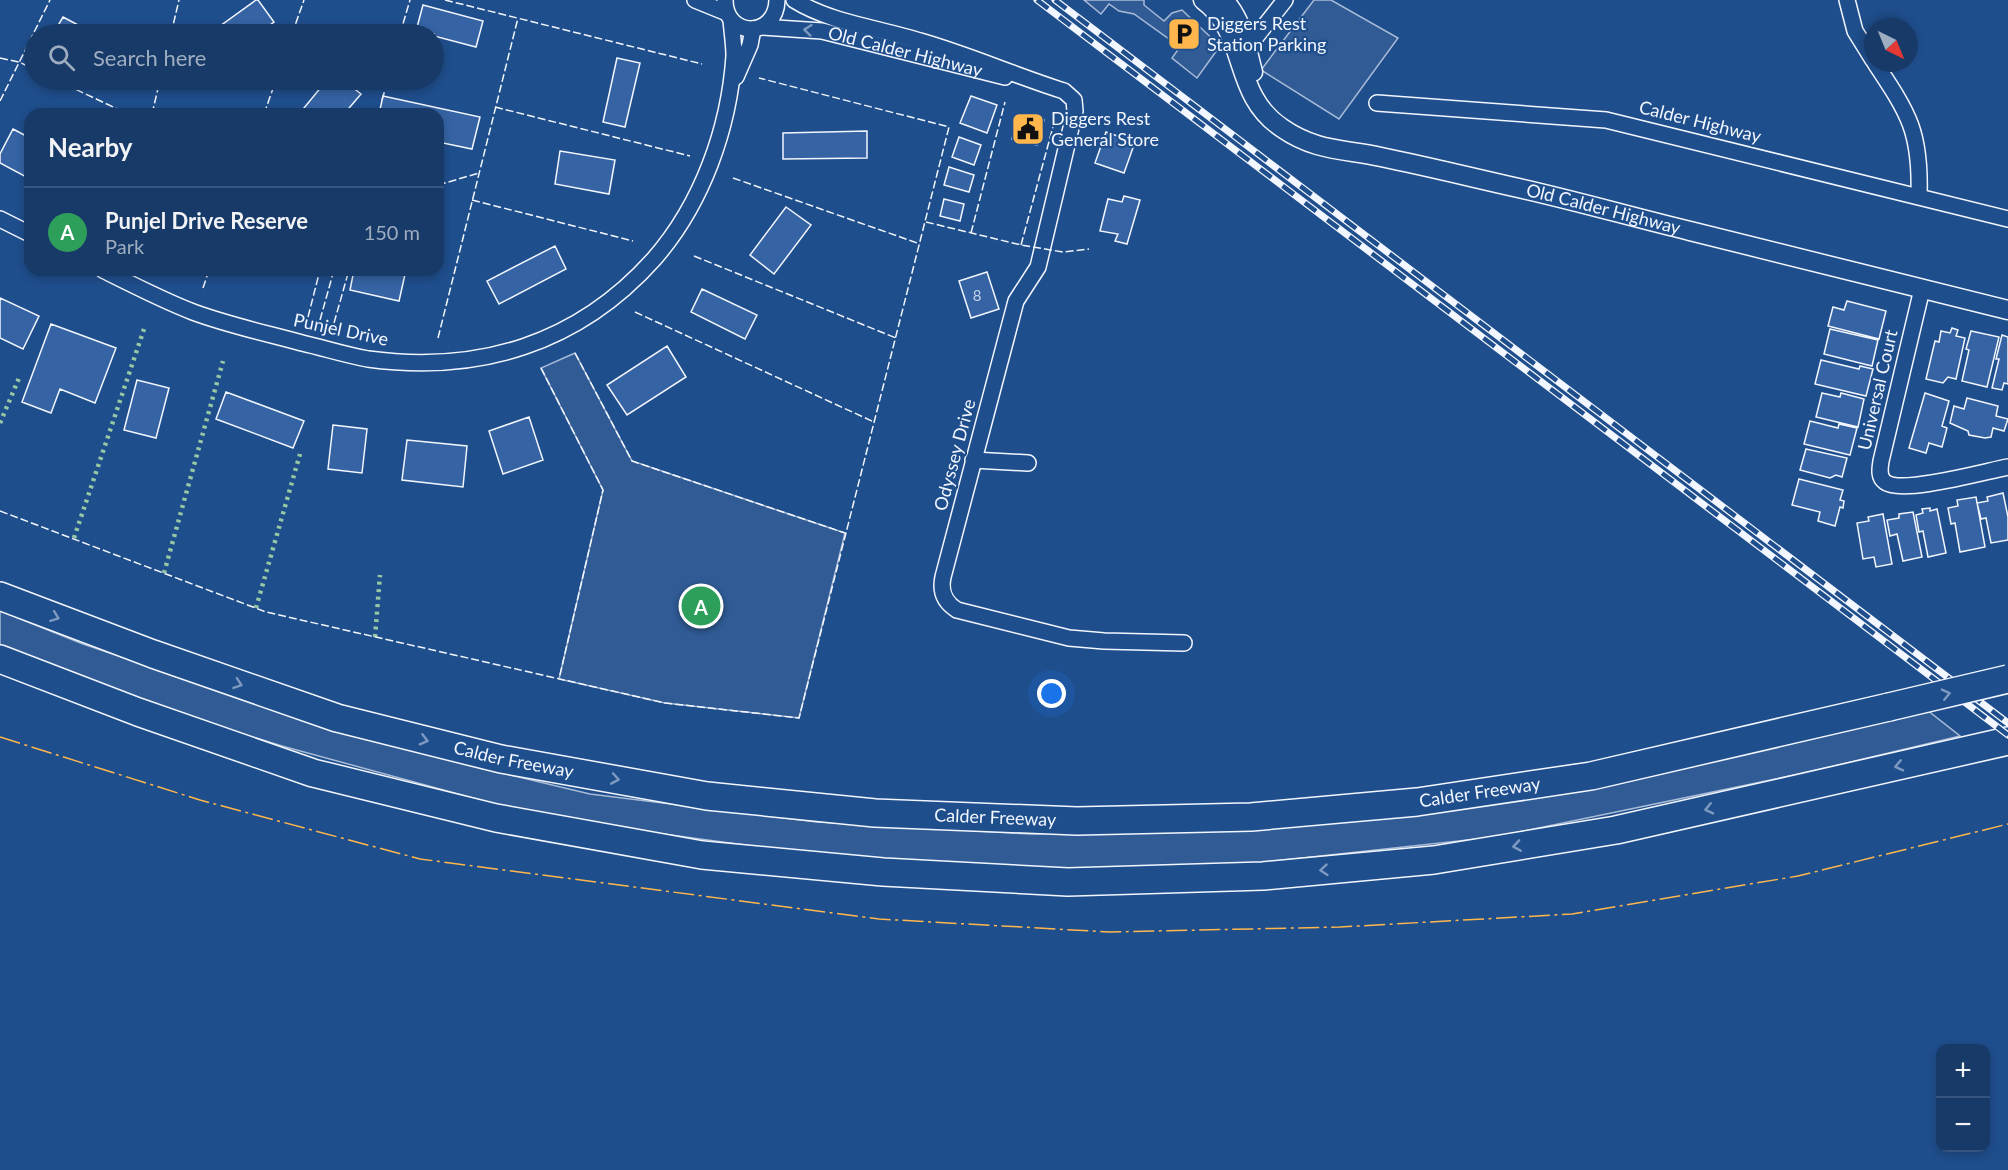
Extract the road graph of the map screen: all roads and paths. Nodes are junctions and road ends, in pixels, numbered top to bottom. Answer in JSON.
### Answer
{"nodes":[{"id":1,"x":695,"y":0,"type":"edge"},
{"id":2,"x":777,"y":0,"type":"edge"},
{"id":3,"x":794,"y":0,"type":"edge"},
{"id":4,"x":1203,"y":0,"type":"edge"},
{"id":5,"x":1224,"y":0,"type":"edge"},
{"id":6,"x":1285,"y":0,"type":"edge"},
{"id":7,"x":1847,"y":0,"type":"edge"},
{"id":8,"x":728,"y":11,"type":"edge"},
{"id":9,"x":757,"y":28,"type":"junction"},
{"id":10,"x":1864,"y":46,"type":"edge"},
{"id":11,"x":1241,"y":52,"type":"junction"},
{"id":12,"x":1881,"y":72,"type":"edge"},
{"id":13,"x":1056,"y":89,"type":"junction"},
{"id":14,"x":730,"y":90,"type":"junction"},
{"id":15,"x":1377,"y":103,"type":"dead end"},
{"id":16,"x":1379,"y":156,"type":"junction"},
{"id":17,"x":1913,"y":195,"type":"junction"},
{"id":18,"x":0,"y":219,"type":"edge"},
{"id":19,"x":2008,"y":219,"type":"edge"},
{"id":20,"x":24,"y":231,"type":"edge"},
{"id":21,"x":116,"y":276,"type":"edge"},
{"id":22,"x":1922,"y":289,"type":"junction"},
{"id":23,"x":2008,"y":310,"type":"edge"},
{"id":24,"x":973,"y":460,"type":"junction"},
{"id":25,"x":1028,"y":463,"type":"dead end"},
{"id":26,"x":2008,"y":467,"type":"edge"},
{"id":27,"x":0,"y":596,"type":"edge"},
{"id":28,"x":1184,"y":644,"type":"dead end"},
{"id":29,"x":0,"y":659,"type":"edge"},
{"id":30,"x":2008,"y":679,"type":"edge"},
{"id":31,"x":2008,"y":741,"type":"edge"}],
"edges":[{"from":1,"to":8,"type":"street"},
{"from":2,"to":9,"type":"street","name":"Punjel Drive"},
{"from":3,"to":13,"type":"street","name":"Old Calder Highway"},
{"from":4,"to":11,"type":"street"},
{"from":5,"to":11,"type":"street"},
{"from":6,"to":11,"type":"street"},
{"from":7,"to":10,"type":"street"},
{"from":8,"to":9,"type":"street","name":"Old Calder Highway"},
{"from":8,"to":14,"type":"street","name":"Punjel Drive"},
{"from":13,"to":9,"type":"street","name":"Old Calder Highway","one_way":true},
{"from":9,"to":14,"type":"street","name":"Punjel Drive"},
{"from":11,"to":16,"type":"street"},
{"from":11,"to":16,"type":"street","name":"Old Calder Highway"},
{"from":12,"to":17,"type":"street"},
{"from":13,"to":24,"type":"street","name":"Odyssey Drive"},
{"from":14,"to":21,"type":"street","name":"Punjel Drive"},
{"from":15,"to":17,"type":"street","name":"Calder Highway"},
{"from":16,"to":22,"type":"street","name":"Old Calder Highway"},
{"from":17,"to":19,"type":"street","name":"Calder Highway"},
{"from":18,"to":20,"type":"street"},
{"from":22,"to":23,"type":"street","name":"Old Calder Highway"},
{"from":22,"to":26,"type":"street","name":"Universal Court"},
{"from":24,"to":25,"type":"street"},
{"from":24,"to":28,"type":"street","name":"Odyssey Drive"},
{"from":27,"to":30,"type":"highway","name":"Calder Freeway","one_way":true,"bridge":true},
{"from":31,"to":29,"type":"highway","one_way":true}]}
